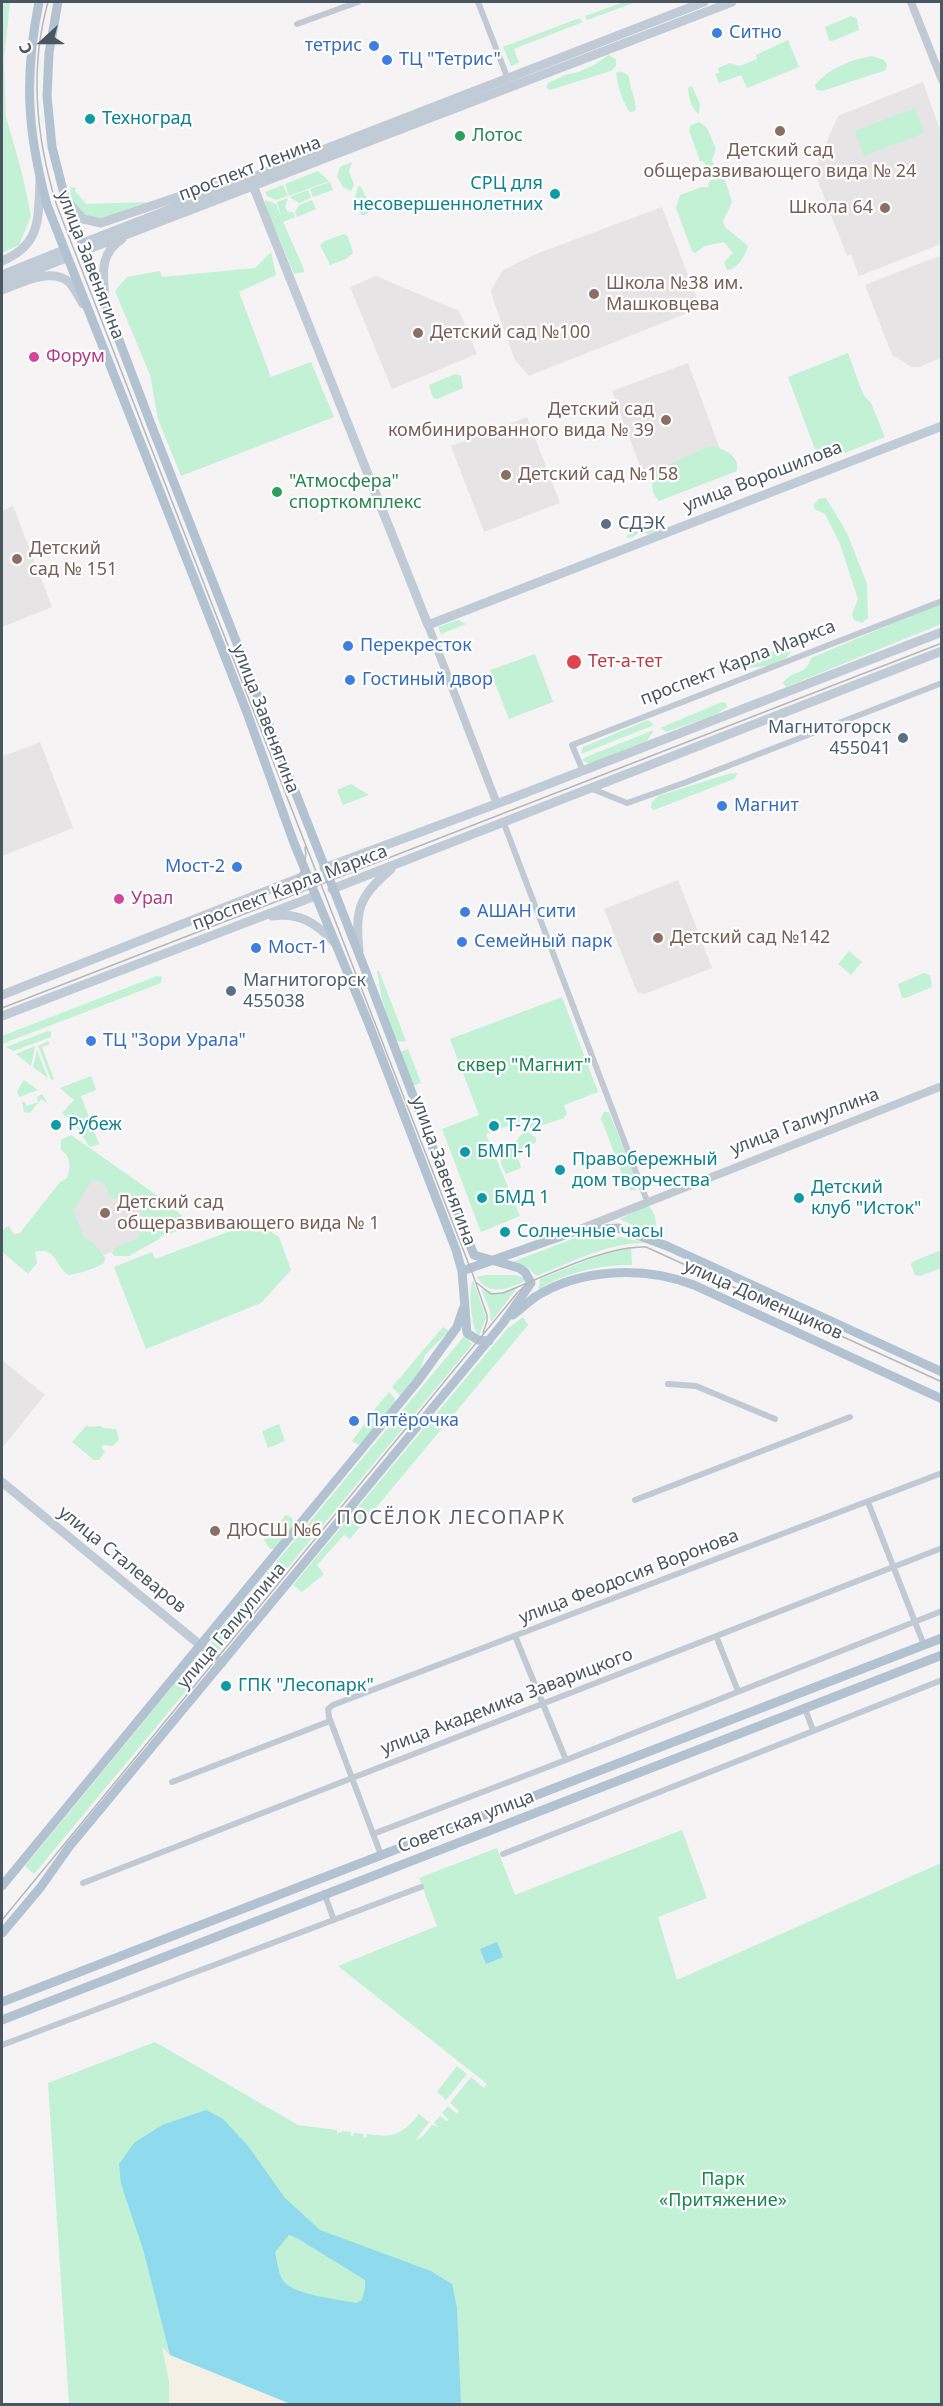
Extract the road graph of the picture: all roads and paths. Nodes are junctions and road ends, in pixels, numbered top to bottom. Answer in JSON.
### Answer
{"nodes":[{"id":1,"x":39,"y":2,"type":"edge"},
{"id":2,"x":58,"y":2,"type":"edge"},
{"id":3,"x":358,"y":2,"type":"edge"},
{"id":4,"x":478,"y":2,"type":"edge"},
{"id":5,"x":704,"y":2,"type":"edge"},
{"id":6,"x":732,"y":2,"type":"edge"},
{"id":7,"x":911,"y":2,"type":"edge"},
{"id":8,"x":297,"y":24,"type":"dead end"},
{"id":9,"x":942,"y":80,"type":"edge"},
{"id":10,"x":509,"y":82,"type":"junction"},
{"id":11,"x":40,"y":177,"type":"junction"},
{"id":12,"x":240,"y":182,"type":"junction"},
{"id":13,"x":252,"y":182,"type":"junction"},
{"id":14,"x":65,"y":198,"type":"junction"},
{"id":15,"x":134,"y":231,"type":"junction"},
{"id":16,"x":84,"y":246,"type":"junction"},
{"id":17,"x":65,"y":254,"type":"junction"},
{"id":18,"x":2,"y":261,"type":"edge"},
{"id":19,"x":2,"y":275,"type":"edge"},
{"id":20,"x":2,"y":283,"type":"edge"},
{"id":21,"x":2,"y":290,"type":"edge"},
{"id":22,"x":106,"y":304,"type":"junction"},
{"id":23,"x":88,"y":310,"type":"junction"},
{"id":24,"x":942,"y":426,"type":"edge"},
{"id":25,"x":942,"y":601,"type":"edge"},
{"id":26,"x":428,"y":625,"type":"junction"},
{"id":27,"x":942,"y":632,"type":"edge"},
{"id":28,"x":942,"y":651,"type":"edge"},
{"id":29,"x":942,"y":682,"type":"edge"},
{"id":30,"x":583,"y":771,"type":"junction"},
{"id":31,"x":589,"y":788,"type":"junction"},
{"id":32,"x":497,"y":804,"type":"junction"},
{"id":33,"x":503,"y":821,"type":"junction"},
{"id":34,"x":397,"y":864,"type":"junction"},
{"id":35,"x":324,"y":868,"type":"junction"},
{"id":36,"x":307,"y":875,"type":"junction"},
{"id":37,"x":333,"y":889,"type":"junction"},
{"id":38,"x":315,"y":896,"type":"junction"},
{"id":39,"x":258,"y":918,"type":"junction"},
{"id":40,"x":336,"y":944,"type":"junction"},
{"id":41,"x":360,"y":956,"type":"junction"},
{"id":42,"x":2,"y":995,"type":"edge"},
{"id":43,"x":2,"y":1016,"type":"edge"},
{"id":44,"x":942,"y":1086,"type":"edge"},
{"id":45,"x":647,"y":1201,"type":"junction"},
{"id":46,"x":614,"y":1215,"type":"junction"},
{"id":47,"x":618,"y":1228,"type":"junction"},
{"id":48,"x":576,"y":1231,"type":"junction"},
{"id":49,"x":491,"y":1261,"type":"junction"},
{"id":50,"x":462,"y":1271,"type":"junction"},
{"id":51,"x":464,"y":1304,"type":"junction"},
{"id":52,"x":503,"y":1323,"type":"junction"},
{"id":53,"x":489,"y":1341,"type":"junction"},
{"id":54,"x":942,"y":1372,"type":"edge"},
{"id":55,"x":668,"y":1384,"type":"dead end"},
{"id":56,"x":942,"y":1400,"type":"edge"},
{"id":57,"x":849,"y":1417,"type":"dead end"},
{"id":58,"x":775,"y":1419,"type":"dead end"},
{"id":59,"x":942,"y":1473,"type":"edge"},
{"id":60,"x":2,"y":1482,"type":"edge"},
{"id":61,"x":635,"y":1500,"type":"dead end"},
{"id":62,"x":868,"y":1502,"type":"junction"},
{"id":63,"x":942,"y":1548,"type":"edge"},
{"id":64,"x":893,"y":1567,"type":"junction"},
{"id":65,"x":942,"y":1611,"type":"edge"},
{"id":66,"x":915,"y":1621,"type":"junction"},
{"id":67,"x":515,"y":1636,"type":"junction"},
{"id":68,"x":716,"y":1636,"type":"junction"},
{"id":69,"x":942,"y":1638,"type":"edge"},
{"id":70,"x":200,"y":1645,"type":"junction"},
{"id":71,"x":924,"y":1645,"type":"junction"},
{"id":72,"x":942,"y":1655,"type":"edge"},
{"id":73,"x":222,"y":1663,"type":"junction"},
{"id":74,"x":942,"y":1680,"type":"edge"},
{"id":75,"x":738,"y":1691,"type":"junction"},
{"id":76,"x":543,"y":1705,"type":"junction"},
{"id":77,"x":805,"y":1709,"type":"junction"},
{"id":78,"x":330,"y":1721,"type":"junction"},
{"id":79,"x":813,"y":1730,"type":"junction"},
{"id":80,"x":687,"y":1737,"type":"junction"},
{"id":81,"x":693,"y":1752,"type":"junction"},
{"id":82,"x":566,"y":1760,"type":"junction"},
{"id":83,"x":352,"y":1779,"type":"junction"},
{"id":84,"x":172,"y":1782,"type":"dead end"},
{"id":85,"x":373,"y":1834,"type":"junction"},
{"id":86,"x":503,"y":1854,"type":"dead end"},
{"id":87,"x":381,"y":1855,"type":"junction"},
{"id":88,"x":318,"y":1878,"type":"junction"},
{"id":89,"x":83,"y":1883,"type":"dead end"},
{"id":90,"x":2,"y":1886,"type":"edge"},
{"id":91,"x":421,"y":1887,"type":"dead end"},
{"id":92,"x":324,"y":1893,"type":"junction"},
{"id":93,"x":334,"y":1920,"type":"junction"},
{"id":94,"x":2,"y":1933,"type":"edge"},
{"id":95,"x":2,"y":2002,"type":"edge"},
{"id":96,"x":2,"y":2020,"type":"edge"},
{"id":97,"x":2,"y":2045,"type":"edge"}],
"edges":[{"from":1,"to":11,"type":"main road","name":"улица Завенягина"},
{"from":2,"to":14,"type":"main road","name":"улица Завенягина"},
{"from":3,"to":8,"type":"street"},
{"from":4,"to":10,"type":"street"},
{"from":5,"to":10,"type":"main road","name":"проспект Ленина"},
{"from":6,"to":10,"type":"main road","name":"проспект Ленина"},
{"from":7,"to":9,"type":"street"},
{"from":10,"to":13,"type":"main road","name":"проспект Ленина"},
{"from":11,"to":17,"type":"main road","name":"улица Завенягина"},
{"from":11,"to":18,"type":"main road","name":"улица Завенягина"},
{"from":12,"to":13,"type":"main road","name":"проспект Ленина"},
{"from":12,"to":14,"type":"main road","name":"проспект Ленина"},
{"from":12,"to":16,"type":"main road","name":"проспект Ленина"},
{"from":13,"to":15,"type":"main road","name":"проспект Ленина"},
{"from":13,"to":26,"type":"main road"},
{"from":14,"to":16,"type":"main road","name":"улица Завенягина"},
{"from":15,"to":16,"type":"main road","name":"проспект Ленина"},
{"from":15,"to":22,"type":"main road","name":"улица Завенягина"},
{"from":16,"to":17,"type":"main road","name":"проспект Ленина"},
{"from":16,"to":22,"type":"main road","name":"улица Завенягина"},
{"from":17,"to":19,"type":"main road","name":"проспект Ленина"},
{"from":17,"to":20,"type":"main road","name":"проспект Ленина"},
{"from":17,"to":23,"type":"main road","name":"улица Завенягина"},
{"from":21,"to":23,"type":"main road"},
{"from":22,"to":35,"type":"main road","name":"улица Завенягина"},
{"from":23,"to":36,"type":"main road","name":"улица Завенягина"},
{"from":24,"to":26,"type":"main road","name":"улица Ворошилова"},
{"from":25,"to":30,"type":"street","name":"проспект Карла Маркса"},
{"from":26,"to":32,"type":"street"},
{"from":27,"to":30,"type":"main road","name":"проспект Карла Маркса"},
{"from":28,"to":31,"type":"main road","name":"проспект Карла Маркса"},
{"from":29,"to":31,"type":"street"},
{"from":30,"to":32,"type":"main road","name":"проспект Карла Маркса"},
{"from":31,"to":33,"type":"main road","name":"проспект Карла Маркса"},
{"from":32,"to":35,"type":"main road","name":"проспект Карла Маркса"},
{"from":33,"to":34,"type":"main road","name":"проспект Карла Маркса"},
{"from":33,"to":45,"type":"street"},
{"from":34,"to":37,"type":"main road","name":"проспект Карла Маркса"},
{"from":34,"to":41,"type":"main road"},
{"from":35,"to":36,"type":"main road","name":"проспект Карла Маркса"},
{"from":35,"to":37,"type":"main road","name":"улица Завенягина"},
{"from":36,"to":38,"type":"main road","name":"улица Завенягина"},
{"from":36,"to":42,"type":"main road","name":"проспект Карла Маркса"},
{"from":37,"to":38,"type":"main road","name":"проспект Карла Маркса"},
{"from":37,"to":41,"type":"main road","name":"улица Завенягина"},
{"from":38,"to":39,"type":"main road","name":"проспект Карла Маркса"},
{"from":38,"to":40,"type":"main road","name":"улица Завенягина"},
{"from":39,"to":40,"type":"main road"},
{"from":39,"to":43,"type":"main road","name":"проспект Карла Маркса"},
{"from":40,"to":50,"type":"main road","name":"улица Завенягина"},
{"from":41,"to":49,"type":"main road","name":"улица Завенягина"},
{"from":44,"to":45,"type":"street","name":"улица Галиуллина"},
{"from":45,"to":46,"type":"street","name":"улица Галиуллина"},
{"from":46,"to":47,"type":"street"},
{"from":46,"to":48,"type":"street","name":"улица Галиуллина"},
{"from":47,"to":48,"type":"main road","name":"улица Доменщиков"},
{"from":47,"to":54,"type":"main road","name":"улица Доменщиков"},
{"from":48,"to":49,"type":"main road","name":"улица Галиуллина"},
{"from":49,"to":50,"type":"main road","name":"улица Галиуллина"},
{"from":49,"to":52,"type":"main road","name":"улица Галиуллина"},
{"from":50,"to":51,"type":"main road","name":"улица Галиуллина"},
{"from":51,"to":53,"type":"main road","name":"улица Галиуллина"},
{"from":51,"to":70,"type":"main road","name":"улица Галиуллина"},
{"from":52,"to":53,"type":"main road","name":"улица Галиуллина"},
{"from":52,"to":56,"type":"main road","name":"улица Доменщиков"},
{"from":53,"to":73,"type":"main road","name":"улица Галиуллина"},
{"from":55,"to":58,"type":"street"},
{"from":57,"to":61,"type":"street"},
{"from":59,"to":62,"type":"street","name":"улица Феодосия Воронова"},
{"from":60,"to":70,"type":"main road","name":"улица Сталеваров"},
{"from":62,"to":64,"type":"street"},
{"from":62,"to":67,"type":"street","name":"улица Феодосия Воронова"},
{"from":63,"to":64,"type":"street","name":"улица Академика Заварицкого"},
{"from":64,"to":66,"type":"street"},
{"from":64,"to":68,"type":"street","name":"улица Академика Заварицкого"},
{"from":65,"to":66,"type":"street"},
{"from":66,"to":71,"type":"street"},
{"from":66,"to":75,"type":"street"},
{"from":67,"to":76,"type":"street"},
{"from":67,"to":78,"type":"street","name":"улица Феодосия Воронова"},
{"from":68,"to":75,"type":"street"},
{"from":68,"to":76,"type":"street","name":"улица Академика Заварицкого"},
{"from":69,"to":71,"type":"main road","name":"Советская улица"},
{"from":70,"to":73,"type":"main road","name":"улица Сталеваров"},
{"from":70,"to":90,"type":"main road","name":"улица Галиуллина"},
{"from":71,"to":80,"type":"main road","name":"Советская улица"},
{"from":72,"to":77,"type":"main road","name":"Советская улица"},
{"from":73,"to":94,"type":"main road","name":"улица Галиуллина"},
{"from":74,"to":79,"type":"street"},
{"from":75,"to":82,"type":"street"},
{"from":76,"to":82,"type":"street"},
{"from":76,"to":83,"type":"street","name":"улица Академика Заварицкого"},
{"from":77,"to":79,"type":"street"},
{"from":77,"to":81,"type":"main road","name":"Советская улица"},
{"from":78,"to":83,"type":"street"},
{"from":78,"to":84,"type":"street"},
{"from":79,"to":86,"type":"street"},
{"from":80,"to":81,"type":"main road"},
{"from":80,"to":87,"type":"main road","name":"Советская улица"},
{"from":81,"to":92,"type":"main road","name":"Советская улица"},
{"from":82,"to":85,"type":"street"},
{"from":83,"to":85,"type":"street"},
{"from":83,"to":89,"type":"street","name":"улица Академика Заварицкого"},
{"from":85,"to":87,"type":"street"},
{"from":87,"to":88,"type":"main road","name":"Советская улица"},
{"from":88,"to":92,"type":"main road"},
{"from":88,"to":95,"type":"main road","name":"Советская улица"},
{"from":91,"to":93,"type":"street"},
{"from":92,"to":93,"type":"street"},
{"from":92,"to":96,"type":"main road","name":"Советская улица"},
{"from":93,"to":97,"type":"street"}]}
